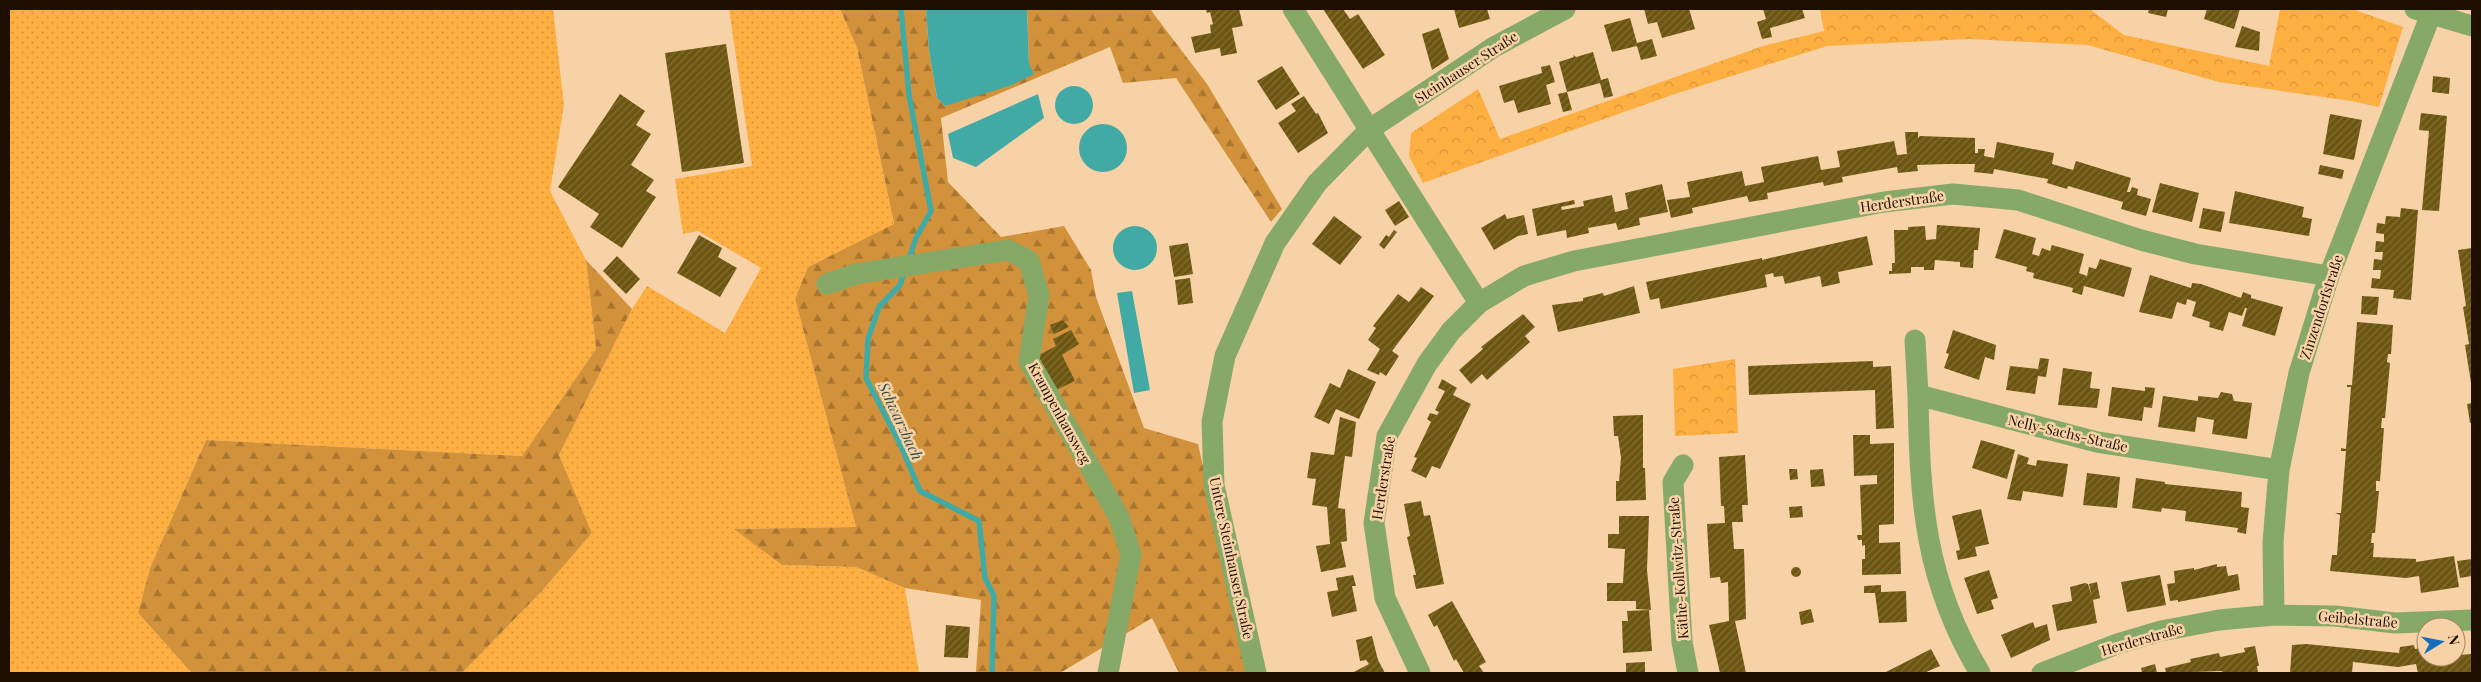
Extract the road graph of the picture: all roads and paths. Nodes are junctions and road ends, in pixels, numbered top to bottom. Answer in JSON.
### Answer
{"nodes":[{"id":1,"x":1292,"y":9,"type":"edge"},
{"id":2,"x":1565,"y":9,"type":"edge"},
{"id":3,"x":2426,"y":11,"type":"edge"},
{"id":4,"x":2472,"y":26,"type":"edge"},
{"id":5,"x":1370,"y":129,"type":"junction"},
{"id":6,"x":2329,"y":276,"type":"junction"},
{"id":7,"x":827,"y":284,"type":"dead end"},
{"id":8,"x":1478,"y":303,"type":"junction"},
{"id":9,"x":1915,"y":340,"type":"dead end"},
{"id":10,"x":1918,"y":395,"type":"junction"},
{"id":11,"x":1683,"y":465,"type":"dead end"},
{"id":12,"x":2279,"y":470,"type":"junction"},
{"id":13,"x":2274,"y":615,"type":"junction"},
{"id":14,"x":2472,"y":620,"type":"edge"},
{"id":15,"x":1108,"y":673,"type":"edge"},
{"id":16,"x":1256,"y":673,"type":"edge"},
{"id":17,"x":1420,"y":673,"type":"edge"},
{"id":18,"x":1688,"y":673,"type":"edge"},
{"id":19,"x":1980,"y":673,"type":"edge"},
{"id":20,"x":2042,"y":673,"type":"edge"}],
"edges":[{"from":1,"to":5,"type":"street"},
{"from":2,"to":5,"type":"street","name":"Steinhauser Straße"},
{"from":3,"to":4,"type":"street"},
{"from":3,"to":6,"type":"street","name":"Zinzendorfstraße"},
{"from":5,"to":8,"type":"street"},
{"from":5,"to":16,"type":"street","name":"Untere Steinhauser Straße"},
{"from":6,"to":8,"type":"street","name":"Herderstraße"},
{"from":6,"to":12,"type":"street","name":"Zinzendorfstraße"},
{"from":7,"to":15,"type":"street","name":"Krampenhausweg"},
{"from":8,"to":17,"type":"street","name":"Herderstraße"},
{"from":9,"to":10,"type":"street"},
{"from":10,"to":12,"type":"street","name":"Nelly-Sachs-Straße"},
{"from":10,"to":19,"type":"street"},
{"from":11,"to":18,"type":"street","name":"Käthe-Kollwitz-Straße"},
{"from":12,"to":13,"type":"street","name":"Zinzendorfstraße"},
{"from":13,"to":14,"type":"street","name":"Geibelstraße"},
{"from":13,"to":20,"type":"street","name":"Herderstraße"}]}
